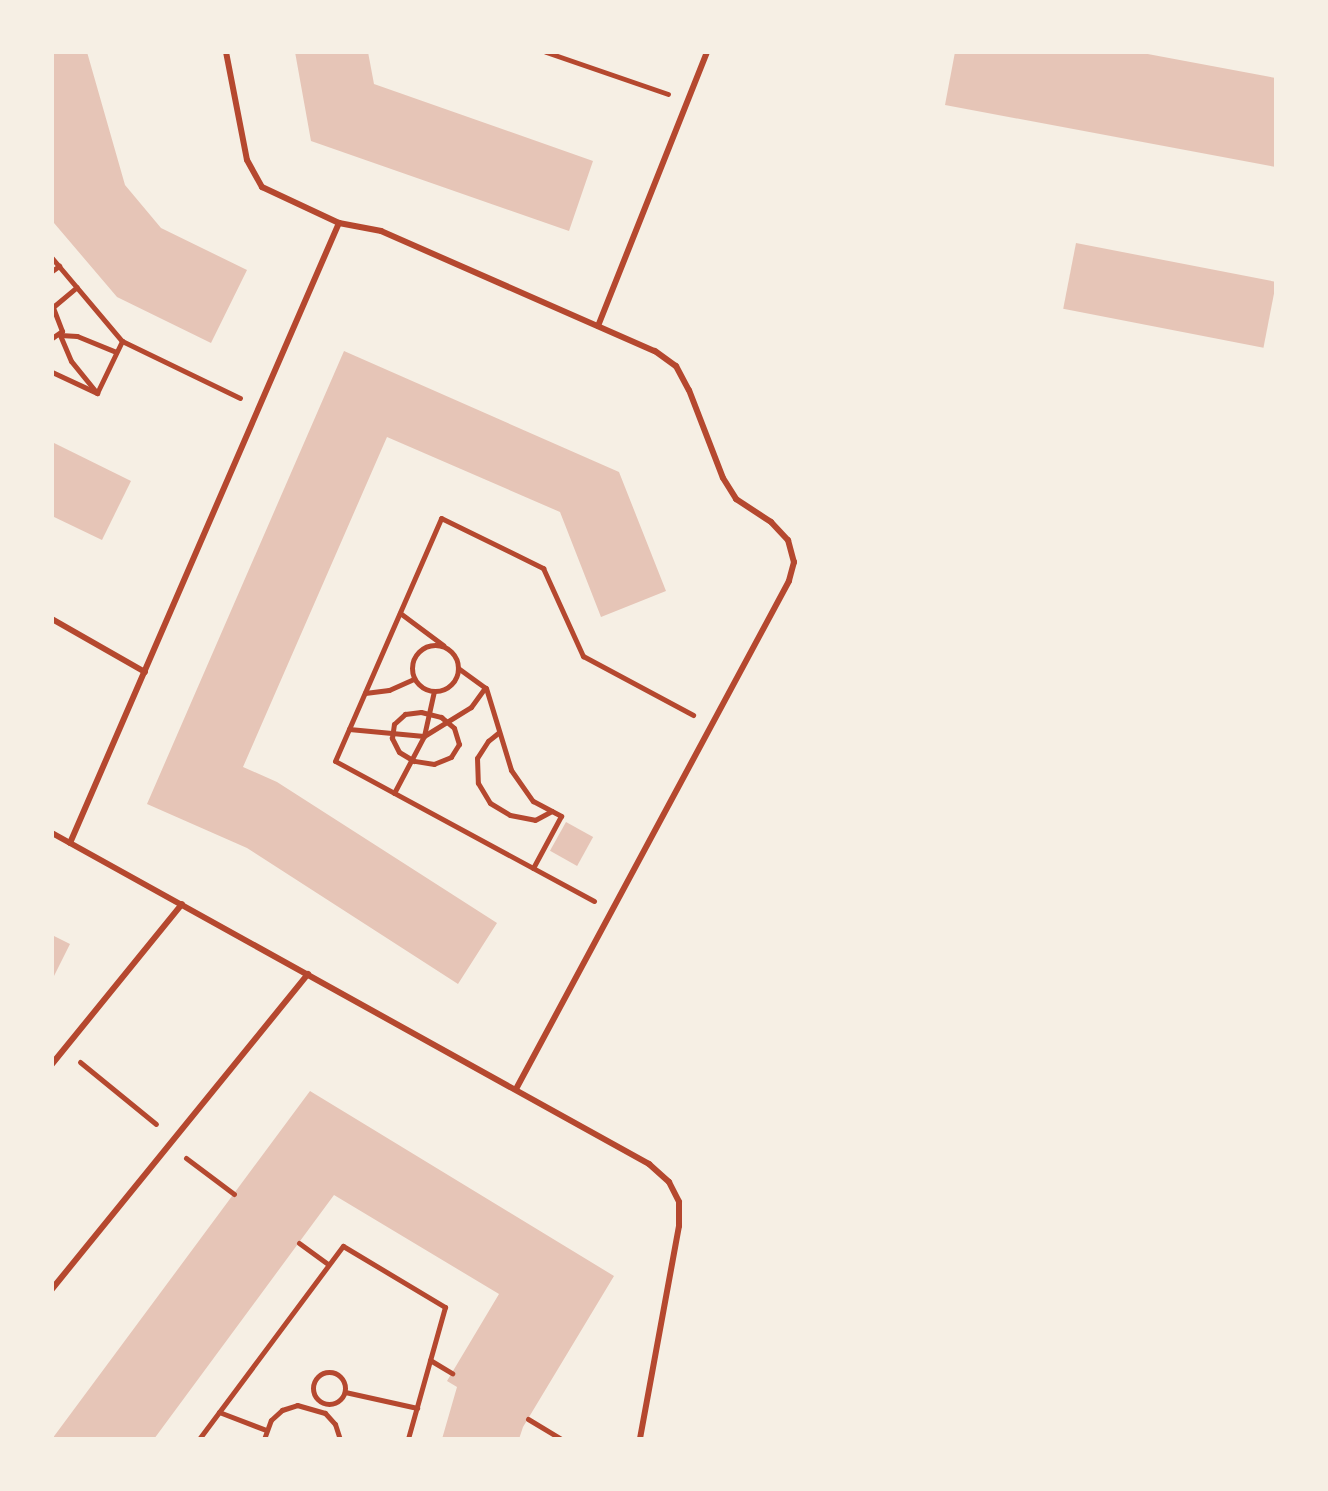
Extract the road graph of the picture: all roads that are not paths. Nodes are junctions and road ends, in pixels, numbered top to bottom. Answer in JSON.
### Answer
{"nodes":[{"id":1,"x":226,"y":52,"type":"edge"},
{"id":2,"x":707,"y":52,"type":"edge"},
{"id":3,"x":339,"y":223,"type":"junction"},
{"id":4,"x":598,"y":326,"type":"junction"},
{"id":5,"x":52,"y":619,"type":"edge"},
{"id":6,"x":145,"y":672,"type":"junction"},
{"id":7,"x":52,"y":833,"type":"edge"},
{"id":8,"x":70,"y":843,"type":"junction"},
{"id":9,"x":182,"y":904,"type":"junction"},
{"id":10,"x":308,"y":974,"type":"junction"},
{"id":11,"x":52,"y":1064,"type":"edge"},
{"id":12,"x":516,"y":1089,"type":"junction"},
{"id":13,"x":52,"y":1289,"type":"edge"},
{"id":14,"x":640,"y":1439,"type":"edge"}],
"edges":[{"from":1,"to":3,"type":"lane"},
{"from":2,"to":4,"type":"lane"},
{"from":3,"to":4,"type":"lane"},
{"from":3,"to":6,"type":"lane"},
{"from":4,"to":12,"type":"lane"},
{"from":5,"to":6,"type":"lane"},
{"from":6,"to":8,"type":"lane"},
{"from":7,"to":8,"type":"lane"},
{"from":8,"to":9,"type":"lane"},
{"from":9,"to":10,"type":"lane"},
{"from":9,"to":11,"type":"lane"},
{"from":10,"to":12,"type":"lane"},
{"from":10,"to":13,"type":"lane"},
{"from":12,"to":14,"type":"lane"}]}
